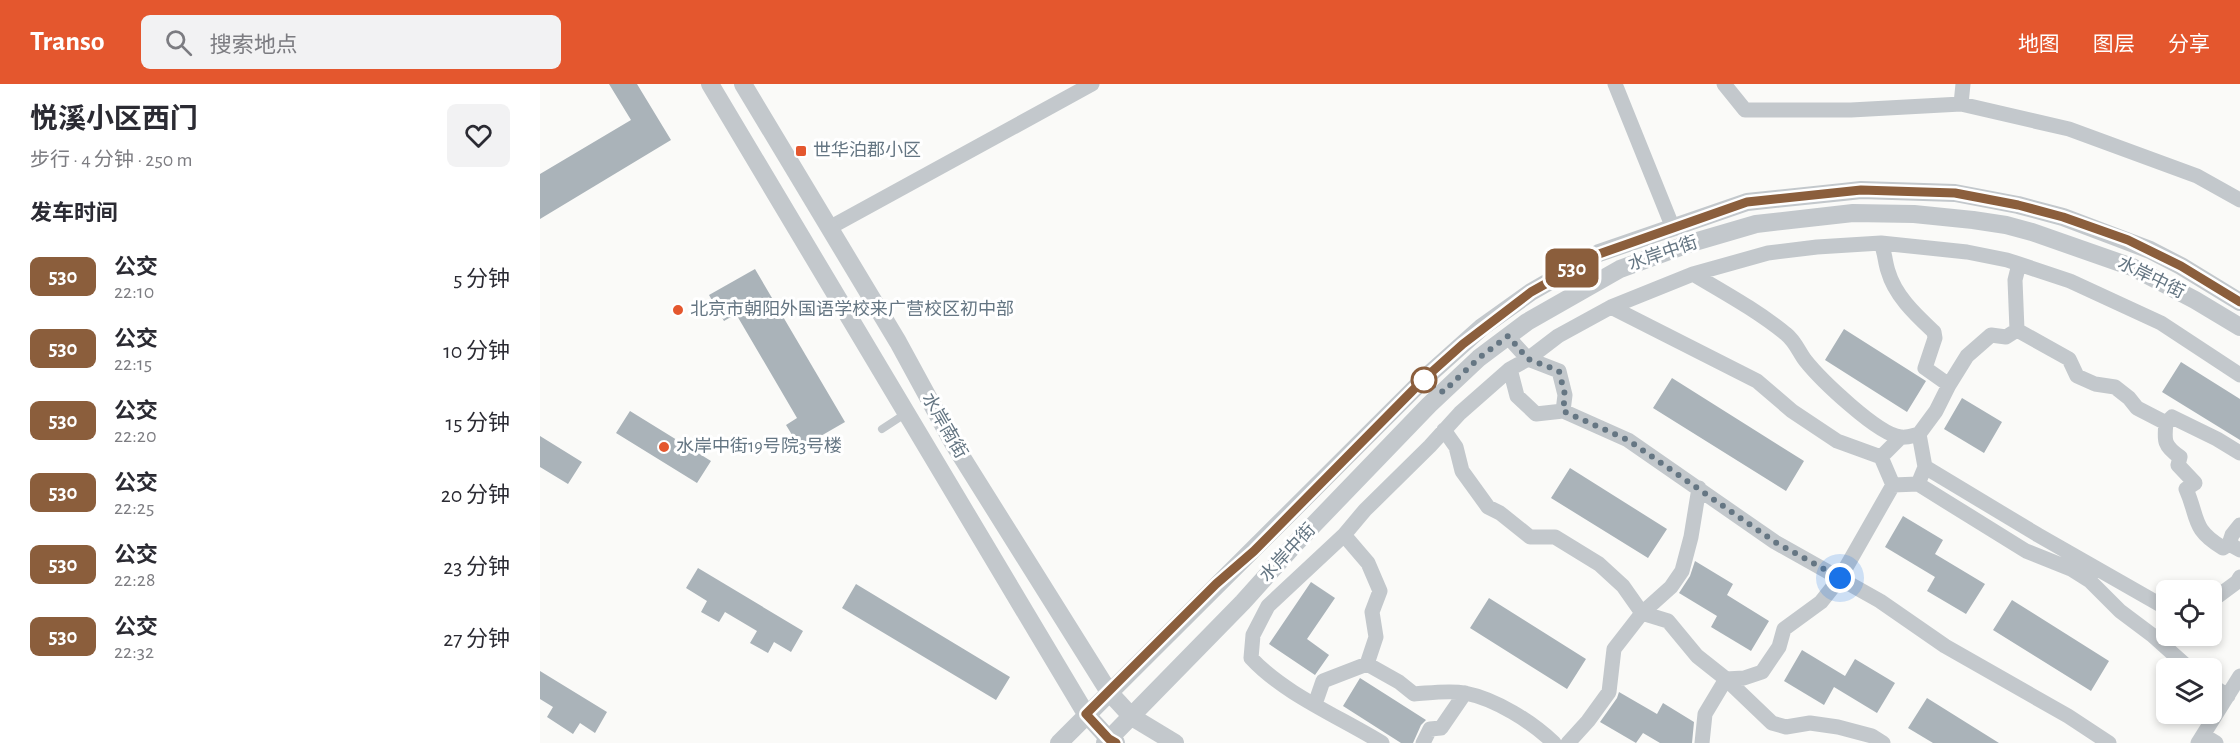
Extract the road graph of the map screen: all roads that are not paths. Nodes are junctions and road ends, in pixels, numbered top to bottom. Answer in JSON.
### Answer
{"nodes":[{"id":1,"x":710,"y":84,"type":"edge"},
{"id":2,"x":742,"y":84,"type":"edge"},
{"id":3,"x":1092,"y":84,"type":"edge"},
{"id":4,"x":1615,"y":84,"type":"edge"},
{"id":5,"x":1724,"y":84,"type":"edge"},
{"id":6,"x":1963,"y":84,"type":"edge"},
{"id":7,"x":1961,"y":104,"type":"junction"},
{"id":8,"x":2240,"y":201,"type":"edge"},
{"id":9,"x":829,"y":228,"type":"junction"},
{"id":10,"x":1673,"y":228,"type":"junction"},
{"id":11,"x":1881,"y":243,"type":"junction"},
{"id":12,"x":2019,"y":264,"type":"junction"},
{"id":13,"x":1693,"y":274,"type":"junction"},
{"id":14,"x":2240,"y":302,"type":"edge"},
{"id":15,"x":1611,"y":307,"type":"junction"},
{"id":16,"x":2240,"y":327,"type":"edge"},
{"id":17,"x":2018,"y":330,"type":"junction"},
{"id":18,"x":1508,"y":336,"type":"junction"},
{"id":19,"x":1528,"y":359,"type":"junction"},
{"id":20,"x":1510,"y":369,"type":"junction"},
{"id":21,"x":2240,"y":375,"type":"edge"},
{"id":22,"x":1949,"y":385,"type":"junction"},
{"id":23,"x":1563,"y":411,"type":"junction"},
{"id":24,"x":907,"y":413,"type":"junction"},
{"id":25,"x":2166,"y":423,"type":"junction"},
{"id":26,"x":882,"y":429,"type":"dead end"},
{"id":27,"x":1444,"y":430,"type":"junction"},
{"id":28,"x":1919,"y":434,"type":"junction"},
{"id":29,"x":1901,"y":437,"type":"junction"},
{"id":30,"x":2240,"y":453,"type":"edge"},
{"id":31,"x":1881,"y":457,"type":"junction"},
{"id":32,"x":1925,"y":467,"type":"junction"},
{"id":33,"x":1918,"y":484,"type":"junction"},
{"id":34,"x":1893,"y":485,"type":"junction"},
{"id":35,"x":1699,"y":488,"type":"junction"},
{"id":36,"x":2240,"y":525,"type":"edge"},
{"id":37,"x":1344,"y":535,"type":"junction"},
{"id":38,"x":2235,"y":547,"type":"edge"},
{"id":39,"x":2240,"y":577,"type":"edge"},
{"id":40,"x":1840,"y":578,"type":"junction"},
{"id":41,"x":2222,"y":593,"type":"edge"},
{"id":42,"x":2156,"y":602,"type":"edge"},
{"id":43,"x":1642,"y":613,"type":"junction"},
{"id":44,"x":2178,"y":658,"type":"edge"},
{"id":45,"x":1367,"y":664,"type":"junction"},
{"id":46,"x":2240,"y":676,"type":"edge"},
{"id":47,"x":1726,"y":679,"type":"junction"},
{"id":48,"x":1109,"y":692,"type":"junction"},
{"id":49,"x":2222,"y":692,"type":"edge"},
{"id":50,"x":1465,"y":693,"type":"junction"},
{"id":51,"x":2228,"y":696,"type":"junction"},
{"id":52,"x":1315,"y":704,"type":"junction"},
{"id":53,"x":1086,"y":714,"type":"junction"},
{"id":54,"x":1132,"y":717,"type":"junction"},
{"id":55,"x":1540,"y":737,"type":"edge"},
{"id":56,"x":2205,"y":740,"type":"edge"},
{"id":57,"x":1110,"y":742,"type":"edge"},
{"id":58,"x":1059,"y":743,"type":"edge"},
{"id":59,"x":1174,"y":743,"type":"edge"},
{"id":60,"x":1382,"y":743,"type":"edge"},
{"id":61,"x":1423,"y":743,"type":"edge"},
{"id":62,"x":1554,"y":743,"type":"edge"},
{"id":63,"x":1568,"y":743,"type":"edge"},
{"id":64,"x":1702,"y":743,"type":"edge"},
{"id":65,"x":1883,"y":743,"type":"edge"},
{"id":66,"x":2109,"y":743,"type":"edge"}],
"edges":[{"from":1,"to":24,"type":"street","name":"水岸南街"},
{"from":2,"to":9,"type":"street","name":"水岸南街"},
{"from":3,"to":9,"type":"street"},
{"from":4,"to":10,"type":"street"},
{"from":5,"to":7,"type":"street"},
{"from":6,"to":7,"type":"street"},
{"from":7,"to":8,"type":"street"},
{"from":9,"to":48,"type":"street","name":"水岸南街"},
{"from":10,"to":14,"type":"street","name":"水岸中街"},
{"from":10,"to":48,"type":"street","name":"水岸中街"},
{"from":11,"to":12,"type":"street"},
{"from":11,"to":13,"type":"street"},
{"from":11,"to":22,"type":"street"},
{"from":12,"to":17,"type":"street"},
{"from":12,"to":21,"type":"street"},
{"from":13,"to":15,"type":"street"},
{"from":13,"to":29,"type":"street"},
{"from":15,"to":19,"type":"street"},
{"from":15,"to":31,"type":"street"},
{"from":16,"to":18,"type":"street","name":"水岸中街"},
{"from":17,"to":22,"type":"street"},
{"from":17,"to":25,"type":"street"},
{"from":18,"to":19,"type":"street"},
{"from":18,"to":54,"type":"street","name":"水岸中街"},
{"from":19,"to":20,"type":"street"},
{"from":19,"to":23,"type":"street"},
{"from":20,"to":23,"type":"street"},
{"from":20,"to":27,"type":"street"},
{"from":22,"to":28,"type":"street"},
{"from":23,"to":35,"type":"street"},
{"from":24,"to":26,"type":"lane"},
{"from":24,"to":53,"type":"street","name":"水岸南街"},
{"from":25,"to":30,"type":"street"},
{"from":25,"to":38,"type":"street"},
{"from":27,"to":37,"type":"street"},
{"from":27,"to":43,"type":"street"},
{"from":28,"to":29,"type":"street"},
{"from":28,"to":32,"type":"street"},
{"from":29,"to":31,"type":"street"},
{"from":31,"to":34,"type":"street"},
{"from":32,"to":33,"type":"street"},
{"from":32,"to":42,"type":"street"},
{"from":33,"to":34,"type":"street"},
{"from":33,"to":44,"type":"street"},
{"from":34,"to":40,"type":"street"},
{"from":35,"to":40,"type":"street"},
{"from":35,"to":43,"type":"street"},
{"from":36,"to":38,"type":"street"},
{"from":37,"to":45,"type":"street"},
{"from":37,"to":52,"type":"street"},
{"from":39,"to":41,"type":"street"},
{"from":40,"to":47,"type":"street"},
{"from":40,"to":66,"type":"street"},
{"from":43,"to":47,"type":"street"},
{"from":43,"to":63,"type":"street"},
{"from":45,"to":50,"type":"street"},
{"from":45,"to":52,"type":"street"},
{"from":46,"to":51,"type":"street"},
{"from":47,"to":64,"type":"street"},
{"from":47,"to":65,"type":"street"},
{"from":48,"to":53,"type":"street","name":"水岸中街"},
{"from":48,"to":54,"type":"street","name":"水岸南街"},
{"from":49,"to":51,"type":"street"},
{"from":50,"to":55,"type":"street"},
{"from":50,"to":61,"type":"street"},
{"from":51,"to":56,"type":"street"},
{"from":52,"to":60,"type":"street"},
{"from":53,"to":57,"type":"street","name":"水岸南街"},
{"from":53,"to":58,"type":"street","name":"水岸中街"},
{"from":54,"to":57,"type":"street","name":"水岸中街"},
{"from":54,"to":59,"type":"street","name":"水岸南街"},
{"from":55,"to":62,"type":"street"}]}
